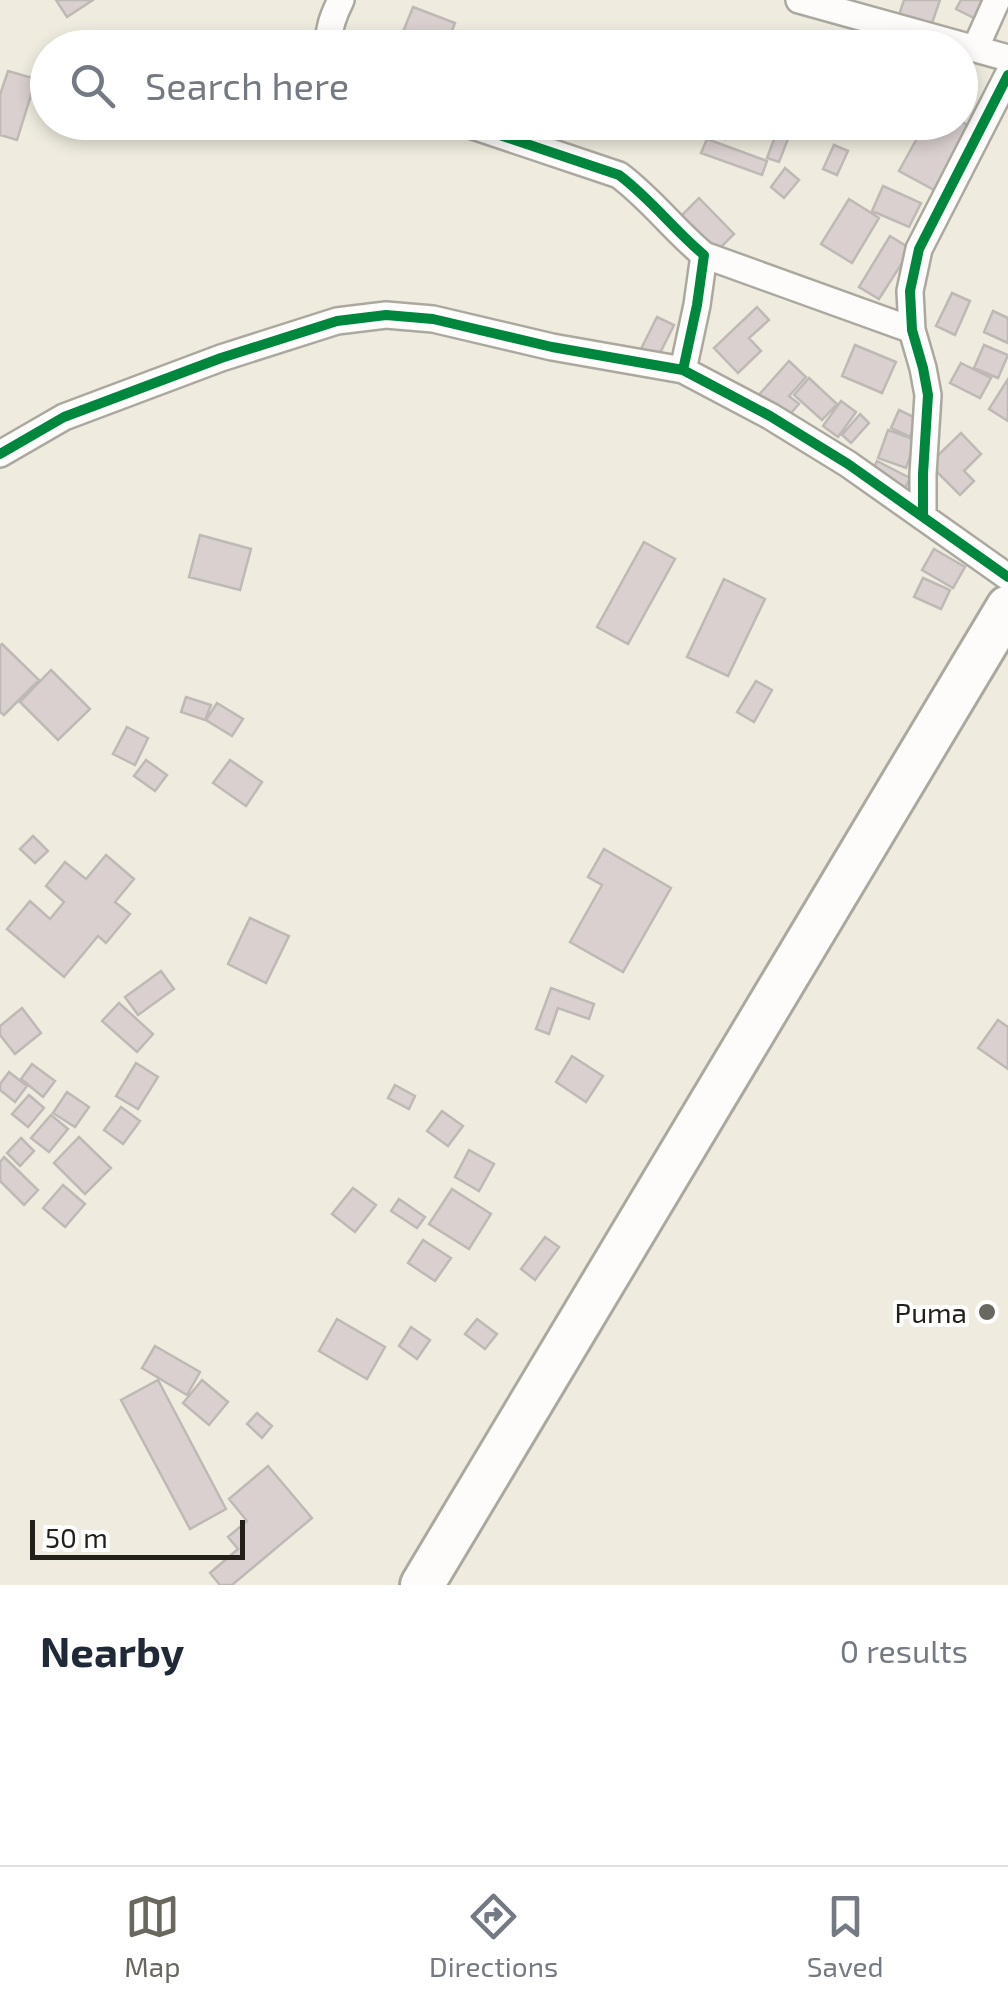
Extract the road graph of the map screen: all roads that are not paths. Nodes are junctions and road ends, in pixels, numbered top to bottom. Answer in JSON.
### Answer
{"nodes":[{"id":1,"x":341,"y":0,"type":"edge"},
{"id":2,"x":799,"y":0,"type":"edge"},
{"id":3,"x":997,"y":0,"type":"edge"},
{"id":4,"x":330,"y":30,"type":"edge"},
{"id":5,"x":907,"y":30,"type":"edge"},
{"id":6,"x":978,"y":42,"type":"edge"},
{"id":7,"x":978,"y":50,"type":"edge"},
{"id":8,"x":1008,"y":58,"type":"edge"},
{"id":9,"x":1008,"y":75,"type":"edge"},
{"id":10,"x":978,"y":134,"type":"edge"},
{"id":11,"x":515,"y":140,"type":"edge"},
{"id":12,"x":975,"y":140,"type":"edge"},
{"id":13,"x":704,"y":255,"type":"junction"},
{"id":14,"x":912,"y":330,"type":"junction"},
{"id":15,"x":683,"y":370,"type":"junction"},
{"id":16,"x":0,"y":454,"type":"edge"},
{"id":17,"x":923,"y":515,"type":"junction"},
{"id":18,"x":1008,"y":577,"type":"edge"},
{"id":19,"x":1008,"y":607,"type":"edge"},
{"id":20,"x":422,"y":1585,"type":"edge"}],
"edges":[{"from":1,"to":4,"type":"street"},
{"from":2,"to":5,"type":"street"},
{"from":3,"to":6,"type":"street"},
{"from":7,"to":8,"type":"street"},
{"from":9,"to":10,"type":"street"},
{"from":11,"to":13,"type":"street"},
{"from":12,"to":14,"type":"street"},
{"from":13,"to":14,"type":"street"},
{"from":13,"to":15,"type":"street"},
{"from":14,"to":17,"type":"street"},
{"from":15,"to":16,"type":"street"},
{"from":15,"to":17,"type":"street"},
{"from":17,"to":18,"type":"street"},
{"from":19,"to":20,"type":"highway"}]}
